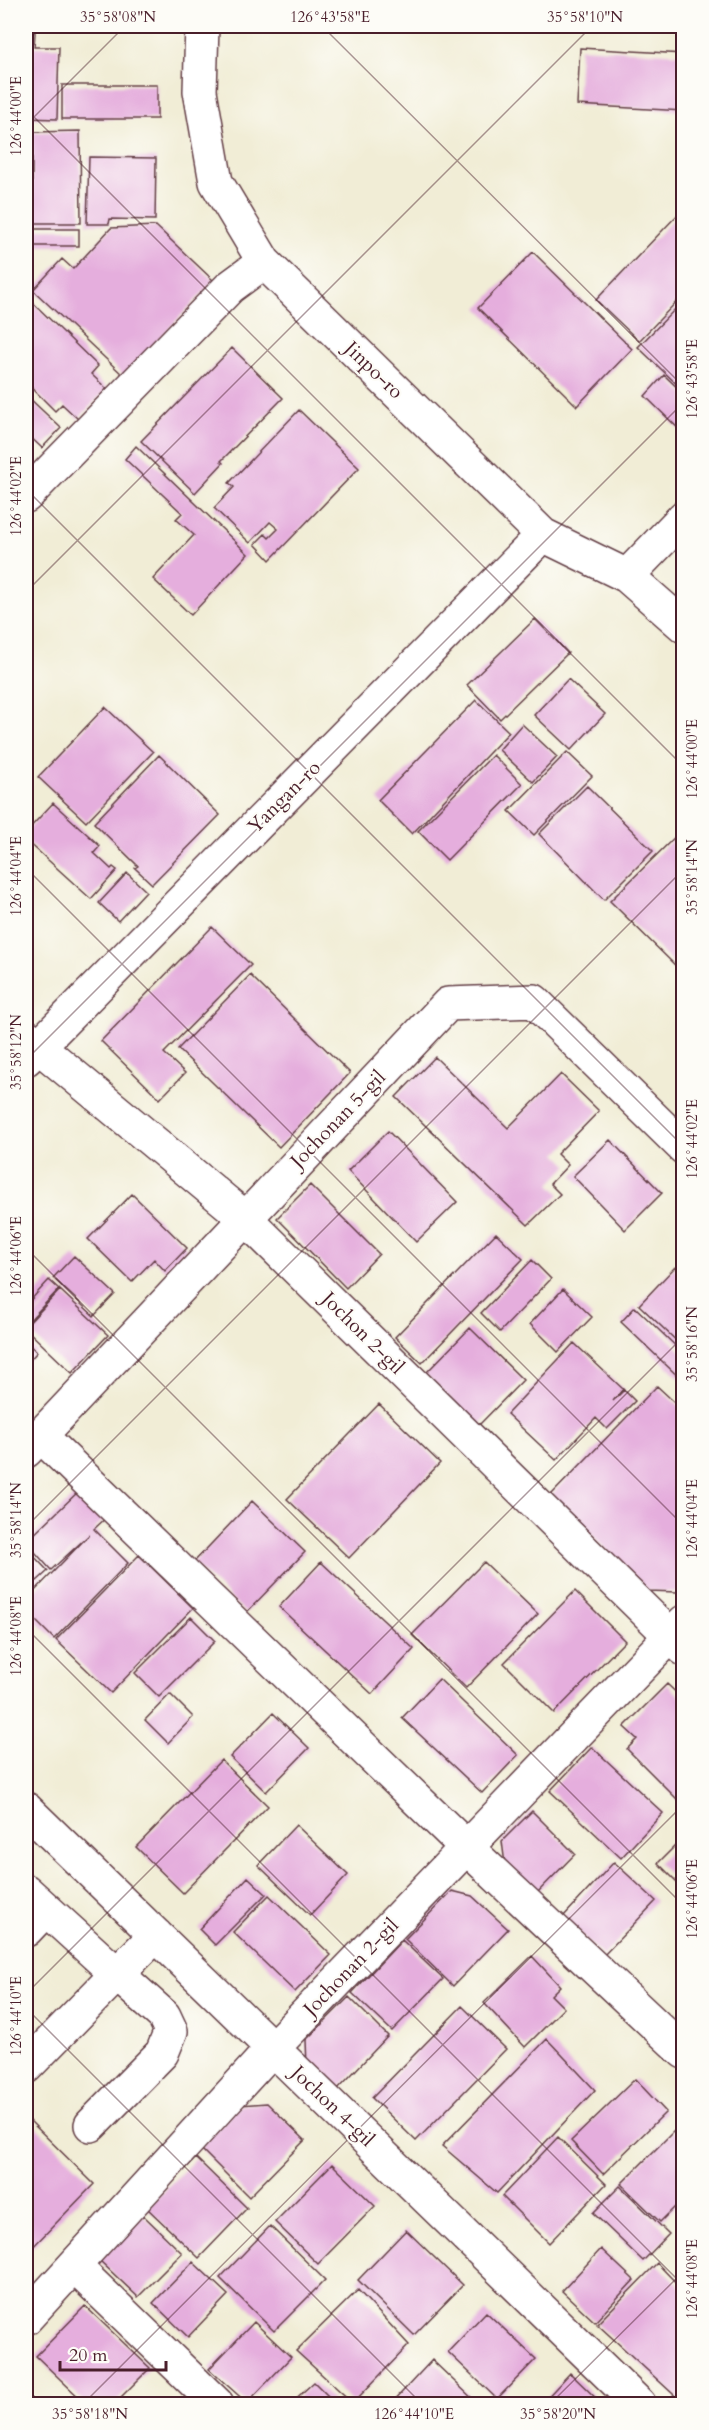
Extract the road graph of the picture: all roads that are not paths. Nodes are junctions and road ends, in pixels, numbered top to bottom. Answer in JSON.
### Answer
{"nodes":[{"id":1,"x":202,"y":26,"type":"edge"},
{"id":2,"x":264,"y":262,"type":"junction"},
{"id":3,"x":26,"y":496,"type":"edge"},
{"id":4,"x":684,"y":517,"type":"edge"},
{"id":5,"x":543,"y":535,"type":"junction"},
{"id":6,"x":627,"y":576,"type":"junction"},
{"id":7,"x":684,"y":626,"type":"edge"},
{"id":8,"x":29,"y":1047,"type":"edge"},
{"id":9,"x":681,"y":1141,"type":"edge"},
{"id":10,"x":244,"y":1217,"type":"junction"},
{"id":11,"x":33,"y":1443,"type":"edge"},
{"id":12,"x":679,"y":1636,"type":"edge"},
{"id":13,"x":26,"y":1809,"type":"edge"},
{"id":14,"x":467,"y":1848,"type":"junction"},
{"id":15,"x":32,"y":1910,"type":"edge"},
{"id":16,"x":156,"y":1935,"type":"junction"},
{"id":17,"x":117,"y":1974,"type":"junction"},
{"id":18,"x":273,"y":2048,"type":"junction"},
{"id":19,"x":684,"y":2052,"type":"edge"},
{"id":20,"x":26,"y":2067,"type":"edge"},
{"id":21,"x":91,"y":2125,"type":"dead end"},
{"id":22,"x":74,"y":2266,"type":"junction"},
{"id":23,"x":26,"y":2318,"type":"edge"},
{"id":24,"x":217,"y":2404,"type":"edge"},
{"id":25,"x":639,"y":2404,"type":"edge"}],
"edges":[{"from":1,"to":2,"type":"street","name":"Jinpo-ro"},
{"from":2,"to":3,"type":"street"},
{"from":2,"to":5,"type":"street","name":"Jinpo-ro"},
{"from":4,"to":6,"type":"street"},
{"from":5,"to":6,"type":"street","name":"Jinpo-ro"},
{"from":5,"to":8,"type":"street","name":"Yangan-ro"},
{"from":6,"to":7,"type":"street","name":"Jinpo-ro"},
{"from":8,"to":10,"type":"street","name":"Jochon 2-gil"},
{"from":9,"to":10,"type":"street","name":"Jochonan 5-gil"},
{"from":10,"to":11,"type":"street","name":"Jochonan 5-gil"},
{"from":10,"to":12,"type":"street","name":"Jochon 2-gil"},
{"from":11,"to":14,"type":"street"},
{"from":12,"to":14,"type":"street","name":"Jochonan 2-gil"},
{"from":13,"to":16,"type":"street","name":"Jochon 4-gil"},
{"from":14,"to":18,"type":"street","name":"Jochonan 2-gil"},
{"from":14,"to":19,"type":"street"},
{"from":15,"to":17,"type":"street"},
{"from":16,"to":17,"type":"street"},
{"from":16,"to":18,"type":"street","name":"Jochon 4-gil"},
{"from":17,"to":20,"type":"street"},
{"from":17,"to":21,"type":"street"},
{"from":18,"to":22,"type":"street","name":"Jochonan 2-gil"},
{"from":18,"to":25,"type":"street","name":"Jochon 4-gil"},
{"from":22,"to":23,"type":"street","name":"Jochonan 2-gil"},
{"from":22,"to":24,"type":"street"}]}
